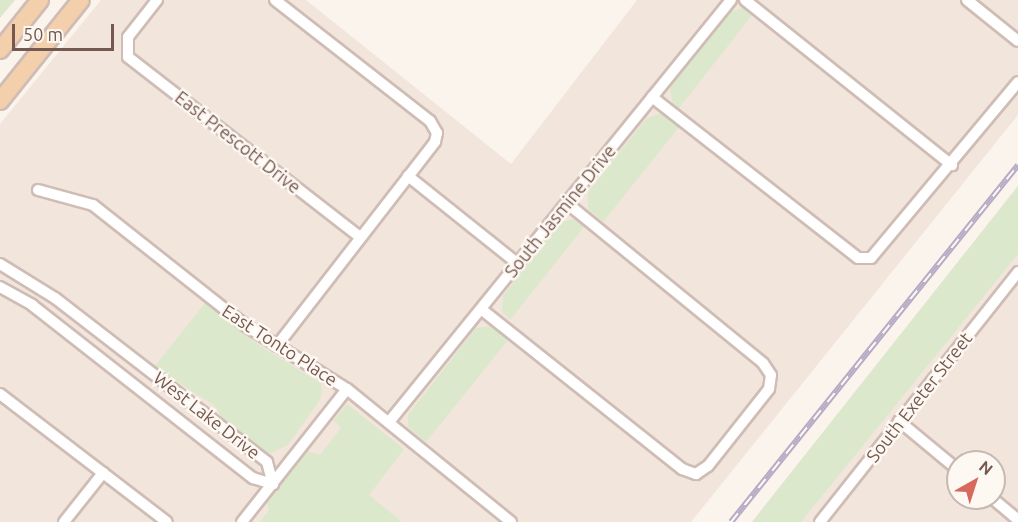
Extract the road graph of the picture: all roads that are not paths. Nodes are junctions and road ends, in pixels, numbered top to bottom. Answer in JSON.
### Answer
{"nodes":[{"id":1,"x":40,"y":0,"type":"edge"},
{"id":2,"x":81,"y":0,"type":"edge"},
{"id":3,"x":157,"y":0,"type":"edge"},
{"id":4,"x":275,"y":0,"type":"edge"},
{"id":5,"x":731,"y":0,"type":"edge"},
{"id":6,"x":746,"y":0,"type":"edge"},
{"id":7,"x":967,"y":0,"type":"edge"},
{"id":8,"x":1018,"y":41,"type":"edge"},
{"id":9,"x":0,"y":50,"type":"edge"},
{"id":10,"x":1018,"y":82,"type":"edge"},
{"id":11,"x":652,"y":97,"type":"junction"},
{"id":12,"x":0,"y":101,"type":"edge"},
{"id":13,"x":952,"y":165,"type":"junction"},
{"id":14,"x":408,"y":176,"type":"junction"},
{"id":15,"x":38,"y":190,"type":"dead end"},
{"id":16,"x":567,"y":203,"type":"junction"},
{"id":17,"x":360,"y":237,"type":"junction"},
{"id":18,"x":517,"y":263,"type":"junction"},
{"id":19,"x":0,"y":264,"type":"edge"},
{"id":20,"x":1018,"y":272,"type":"edge"},
{"id":21,"x":0,"y":286,"type":"edge"},
{"id":22,"x":482,"y":309,"type":"junction"},
{"id":23,"x":276,"y":346,"type":"junction"},
{"id":24,"x":348,"y":389,"type":"junction"},
{"id":25,"x":0,"y":394,"type":"edge"},
{"id":26,"x":209,"y":416,"type":"junction"},
{"id":27,"x":899,"y":421,"type":"junction"},
{"id":28,"x":389,"y":422,"type":"junction"},
{"id":29,"x":196,"y":433,"type":"junction"},
{"id":30,"x":946,"y":460,"type":"edge"},
{"id":31,"x":103,"y":473,"type":"junction"},
{"id":32,"x":273,"y":484,"type":"junction"},
{"id":33,"x":1006,"y":510,"type":"edge"},
{"id":34,"x":1018,"y":520,"type":"edge"},
{"id":35,"x":64,"y":522,"type":"edge"},
{"id":36,"x":167,"y":522,"type":"edge"},
{"id":37,"x":242,"y":522,"type":"edge"},
{"id":38,"x":511,"y":522,"type":"edge"},
{"id":39,"x":820,"y":522,"type":"edge"}],
"edges":[{"from":1,"to":9,"type":"main road"},
{"from":2,"to":12,"type":"main road"},
{"from":3,"to":17,"type":"street","name":"East Prescott Drive"},
{"from":4,"to":14,"type":"street"},
{"from":5,"to":11,"type":"street","name":"South Jasmine Drive"},
{"from":6,"to":13,"type":"street"},
{"from":7,"to":8,"type":"street"},
{"from":10,"to":13,"type":"street"},
{"from":11,"to":13,"type":"street"},
{"from":11,"to":16,"type":"street","name":"South Jasmine Drive"},
{"from":14,"to":17,"type":"street"},
{"from":14,"to":18,"type":"street"},
{"from":15,"to":23,"type":"street","name":"East Tonto Place"},
{"from":16,"to":18,"type":"street","name":"South Jasmine Drive"},
{"from":16,"to":22,"type":"street"},
{"from":17,"to":23,"type":"street"},
{"from":18,"to":22,"type":"street","name":"South Jasmine Drive"},
{"from":19,"to":26,"type":"street","name":"West Lake Drive"},
{"from":20,"to":27,"type":"street","name":"South Exeter Street"},
{"from":21,"to":29,"type":"street","name":"West Lake Drive"},
{"from":22,"to":28,"type":"street","name":"South Jasmine Drive"},
{"from":23,"to":24,"type":"street","name":"East Tonto Place"},
{"from":24,"to":28,"type":"street","name":"East Tonto Place"},
{"from":24,"to":32,"type":"street"},
{"from":25,"to":31,"type":"street"},
{"from":26,"to":29,"type":"street"},
{"from":26,"to":32,"type":"street","name":"West Lake Drive"},
{"from":27,"to":30,"type":"street"},
{"from":27,"to":39,"type":"street","name":"South Exeter Street"},
{"from":28,"to":38,"type":"street","name":"East Tonto Place"},
{"from":29,"to":32,"type":"street","name":"West Lake Drive"},
{"from":31,"to":35,"type":"street"},
{"from":31,"to":36,"type":"street"},
{"from":32,"to":37,"type":"street"},
{"from":33,"to":34,"type":"street"}]}
